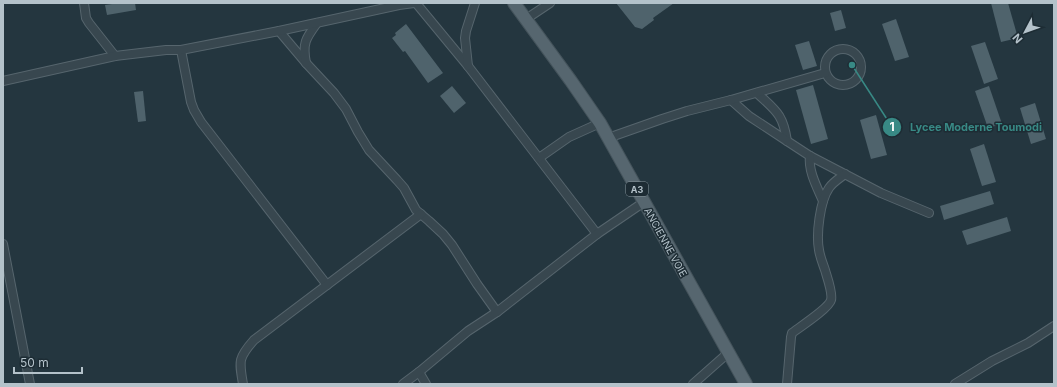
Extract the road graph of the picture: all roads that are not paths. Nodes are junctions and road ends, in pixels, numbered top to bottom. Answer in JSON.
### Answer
{"nodes":[{"id":1,"x":84,"y":3,"type":"edge"},
{"id":2,"x":415,"y":3,"type":"edge"},
{"id":3,"x":475,"y":3,"type":"edge"},
{"id":4,"x":514,"y":3,"type":"edge"},
{"id":5,"x":550,"y":3,"type":"edge"},
{"id":6,"x":399,"y":4,"type":"edge"},
{"id":7,"x":526,"y":19,"type":"junction"},
{"id":8,"x":317,"y":23,"type":"junction"},
{"id":9,"x":279,"y":31,"type":"junction"},
{"id":10,"x":181,"y":50,"type":"junction"},
{"id":11,"x":115,"y":56,"type":"junction"},
{"id":12,"x":306,"y":63,"type":"junction"},
{"id":13,"x":468,"y":66,"type":"junction"},
{"id":14,"x":825,"y":73,"type":"junction"},
{"id":15,"x":3,"y":81,"type":"edge"},
{"id":16,"x":757,"y":93,"type":"junction"},
{"id":17,"x":731,"y":100,"type":"junction"},
{"id":18,"x":600,"y":123,"type":"junction"},
{"id":19,"x":608,"y":138,"type":"junction"},
{"id":20,"x":787,"y":141,"type":"junction"},
{"id":21,"x":810,"y":156,"type":"junction"},
{"id":22,"x":539,"y":158,"type":"junction"},
{"id":23,"x":845,"y":174,"type":"junction"},
{"id":24,"x":823,"y":201,"type":"junction"},
{"id":25,"x":644,"y":202,"type":"junction"},
{"id":26,"x":929,"y":213,"type":"dead end"},
{"id":27,"x":421,"y":214,"type":"junction"},
{"id":28,"x":597,"y":234,"type":"junction"},
{"id":29,"x":3,"y":244,"type":"edge"},
{"id":30,"x":328,"y":285,"type":"junction"},
{"id":31,"x":497,"y":312,"type":"junction"},
{"id":32,"x":1054,"y":326,"type":"edge"},
{"id":33,"x":728,"y":353,"type":"junction"},
{"id":34,"x":419,"y":372,"type":"junction"},
{"id":35,"x":30,"y":384,"type":"edge"},
{"id":36,"x":243,"y":384,"type":"edge"},
{"id":37,"x":403,"y":384,"type":"edge"},
{"id":38,"x":426,"y":384,"type":"edge"},
{"id":39,"x":693,"y":384,"type":"edge"},
{"id":40,"x":746,"y":384,"type":"edge"},
{"id":41,"x":788,"y":384,"type":"edge"},
{"id":42,"x":955,"y":384,"type":"edge"}],
"edges":[{"from":1,"to":11,"type":"street"},
{"from":2,"to":6,"type":"street"},
{"from":2,"to":13,"type":"street"},
{"from":3,"to":13,"type":"street"},
{"from":4,"to":7,"type":"main road","name":"ANCIENNE VOIE","number":"A3"},
{"from":5,"to":7,"type":"street"},
{"from":6,"to":8,"type":"street"},
{"from":7,"to":18,"type":"main road","name":"ANCIENNE VOIE","number":"A3"},
{"from":8,"to":9,"type":"street"},
{"from":8,"to":12,"type":"street"},
{"from":9,"to":10,"type":"street"},
{"from":9,"to":12,"type":"street"},
{"from":10,"to":11,"type":"street"},
{"from":10,"to":30,"type":"street"},
{"from":11,"to":15,"type":"street"},
{"from":12,"to":27,"type":"street"},
{"from":13,"to":22,"type":"street"},
{"from":14,"to":14,"type":"street"},
{"from":14,"to":16,"type":"street"},
{"from":16,"to":17,"type":"street"},
{"from":16,"to":20,"type":"street"},
{"from":17,"to":19,"type":"street"},
{"from":17,"to":20,"type":"street"},
{"from":18,"to":19,"type":"main road","name":"ANCIENNE VOIE","number":"A3"},
{"from":18,"to":22,"type":"street"},
{"from":19,"to":25,"type":"main road","name":"ANCIENNE VOIE","number":"A3"},
{"from":20,"to":21,"type":"street"},
{"from":21,"to":23,"type":"street"},
{"from":21,"to":24,"type":"street"},
{"from":22,"to":28,"type":"street"},
{"from":23,"to":24,"type":"street"},
{"from":23,"to":26,"type":"street"},
{"from":24,"to":41,"type":"street"},
{"from":25,"to":28,"type":"street"},
{"from":25,"to":33,"type":"main road","name":"ANCIENNE VOIE","number":"A3"},
{"from":27,"to":30,"type":"street"},
{"from":27,"to":31,"type":"street"},
{"from":28,"to":31,"type":"street"},
{"from":29,"to":35,"type":"street"},
{"from":30,"to":36,"type":"street"},
{"from":31,"to":34,"type":"street"},
{"from":32,"to":42,"type":"street"},
{"from":33,"to":39,"type":"street"},
{"from":33,"to":40,"type":"main road","name":"ANCIENNE VOIE","number":"A3"},
{"from":34,"to":37,"type":"street"},
{"from":34,"to":38,"type":"street"}]}
